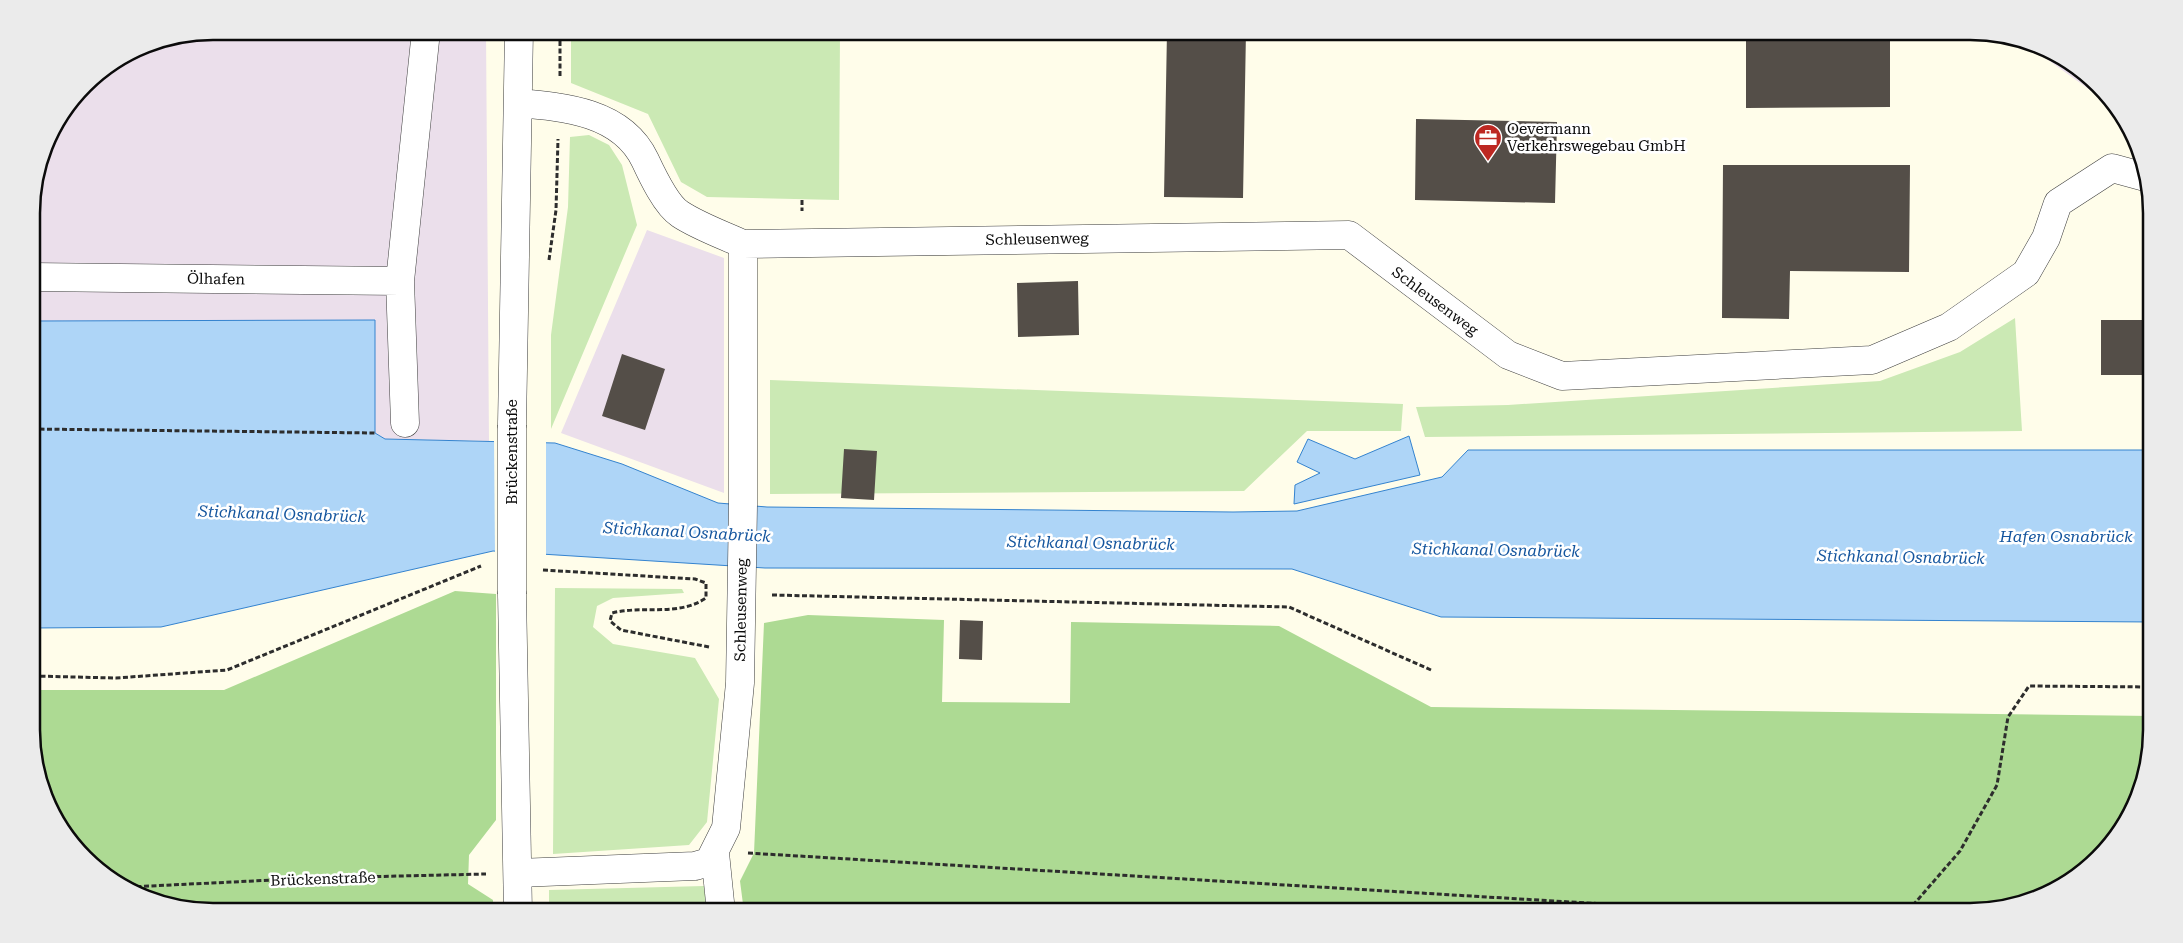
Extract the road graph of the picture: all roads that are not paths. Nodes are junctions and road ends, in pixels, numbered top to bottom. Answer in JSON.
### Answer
{"nodes":[{"id":1,"x":425,"y":40,"type":"edge"},
{"id":2,"x":519,"y":40,"type":"edge"},
{"id":3,"x":518,"y":103,"type":"junction"},
{"id":4,"x":2139,"y":175,"type":"edge"},
{"id":5,"x":743,"y":244,"type":"junction"},
{"id":6,"x":40,"y":277,"type":"edge"},
{"id":7,"x":400,"y":281,"type":"junction"},
{"id":8,"x":405,"y":423,"type":"dead end"},
{"id":9,"x":715,"y":853,"type":"junction"},
{"id":10,"x":518,"y":873,"type":"junction"},
{"id":11,"x":518,"y":903,"type":"edge"},
{"id":12,"x":720,"y":903,"type":"edge"}],
"edges":[{"from":1,"to":7,"type":"street"},
{"from":2,"to":3,"type":"street","name":"Brückenstraße"},
{"from":3,"to":5,"type":"street","name":"Schleusenweg"},
{"from":3,"to":10,"type":"street","name":"Brückenstraße","bridge":true},
{"from":4,"to":5,"type":"street","name":"Schleusenweg"},
{"from":5,"to":9,"type":"street","name":"Schleusenweg"},
{"from":6,"to":7,"type":"street","name":"Ölhafen"},
{"from":7,"to":8,"type":"street"},
{"from":9,"to":10,"type":"street"},
{"from":9,"to":12,"type":"street","name":"Schleusenweg"},
{"from":10,"to":11,"type":"street","name":"Brückenstraße"}]}
